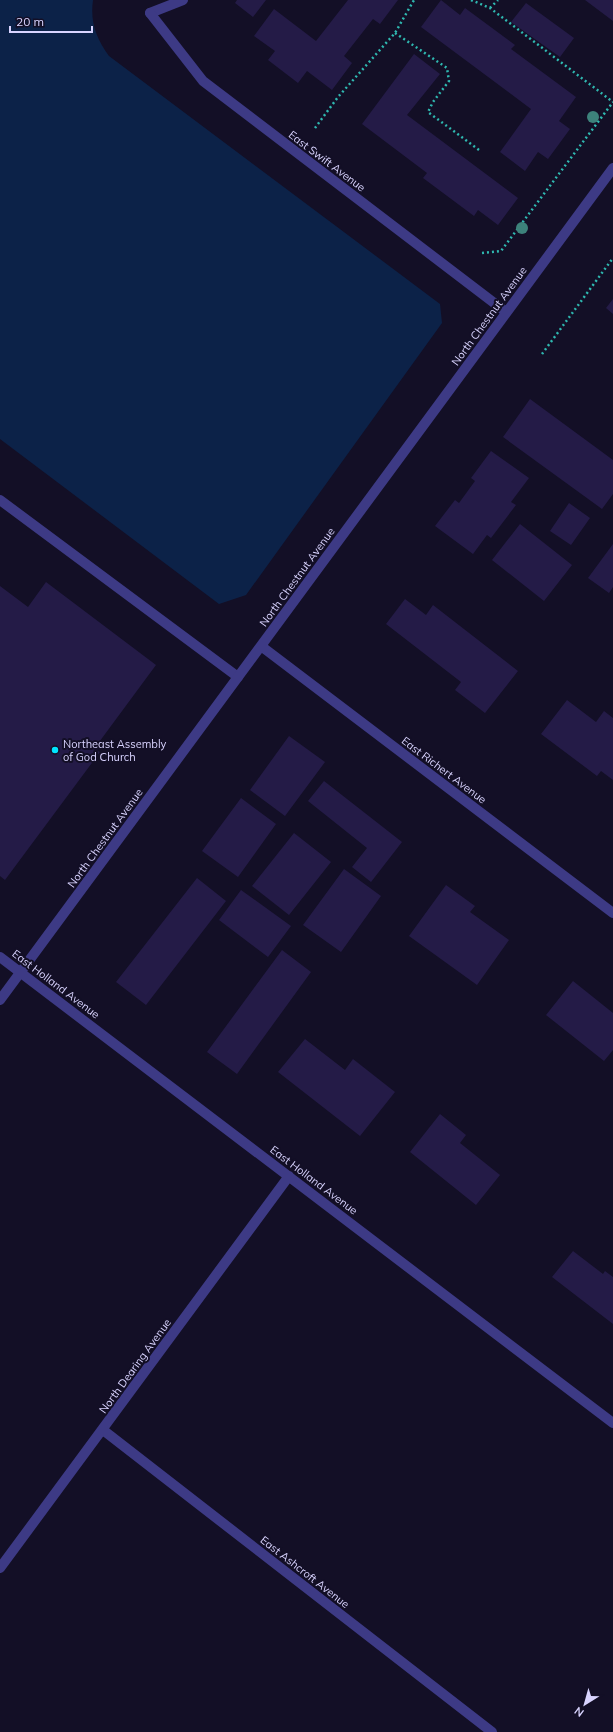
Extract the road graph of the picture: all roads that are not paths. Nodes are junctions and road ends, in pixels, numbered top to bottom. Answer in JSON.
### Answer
{"nodes":[{"id":1,"x":183,"y":0,"type":"edge"},
{"id":2,"x":613,"y":168,"type":"edge"},
{"id":3,"x":506,"y":312,"type":"junction"},
{"id":4,"x":0,"y":500,"type":"edge"},
{"id":5,"x":262,"y":646,"type":"junction"},
{"id":6,"x":238,"y":677,"type":"junction"},
{"id":7,"x":613,"y":913,"type":"edge"},
{"id":8,"x":0,"y":957,"type":"edge"},
{"id":9,"x":21,"y":972,"type":"junction"},
{"id":10,"x":0,"y":1000,"type":"edge"},
{"id":11,"x":289,"y":1176,"type":"junction"},
{"id":12,"x":613,"y":1423,"type":"edge"},
{"id":13,"x":103,"y":1430,"type":"junction"},
{"id":14,"x":0,"y":1568,"type":"edge"},
{"id":15,"x":492,"y":1732,"type":"edge"}],
"edges":[{"from":1,"to":3,"type":"street","name":"East Swift Avenue"},
{"from":2,"to":3,"type":"street","name":"North Chestnut Avenue"},
{"from":3,"to":5,"type":"street","name":"North Chestnut Avenue"},
{"from":4,"to":6,"type":"street"},
{"from":5,"to":6,"type":"street","name":"North Chestnut Avenue"},
{"from":5,"to":7,"type":"street","name":"East Richert Avenue"},
{"from":6,"to":9,"type":"street","name":"North Chestnut Avenue"},
{"from":8,"to":9,"type":"street","name":"East Holland Avenue"},
{"from":9,"to":10,"type":"street","name":"North Chestnut Avenue"},
{"from":9,"to":11,"type":"street","name":"East Holland Avenue"},
{"from":11,"to":12,"type":"street","name":"East Holland Avenue"},
{"from":11,"to":13,"type":"street","name":"North Dearing Avenue"},
{"from":13,"to":14,"type":"street","name":"North Dearing Avenue"},
{"from":13,"to":15,"type":"street","name":"East Ashcroft Avenue"}]}
